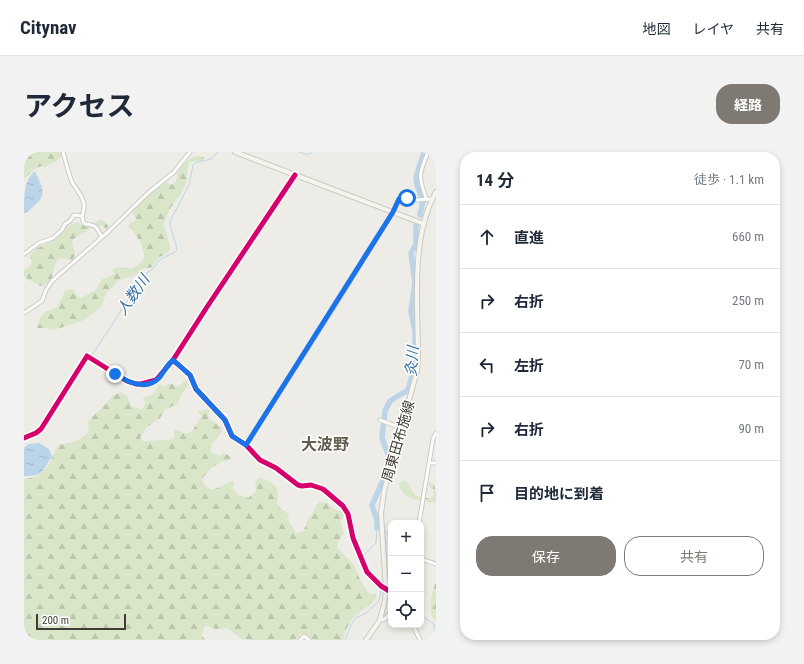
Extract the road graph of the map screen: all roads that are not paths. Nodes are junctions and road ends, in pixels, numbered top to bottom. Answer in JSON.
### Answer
{"nodes":[{"id":1,"x":63,"y":152,"type":"edge"},
{"id":2,"x":190,"y":152,"type":"edge"},
{"id":3,"x":235,"y":152,"type":"edge"},
{"id":4,"x":428,"y":152,"type":"edge"},
{"id":5,"x":295,"y":175,"type":"junction"},
{"id":6,"x":436,"y":192,"type":"edge"},
{"id":7,"x":426,"y":199,"type":"junction"},
{"id":8,"x":432,"y":199,"type":"junction"},
{"id":9,"x":393,"y":212,"type":"junction"},
{"id":10,"x":82,"y":216,"type":"junction"},
{"id":11,"x":424,"y":224,"type":"junction"},
{"id":12,"x":102,"y":237,"type":"junction"},
{"id":13,"x":24,"y":254,"type":"edge"},
{"id":14,"x":24,"y":313,"type":"edge"},
{"id":15,"x":173,"y":360,"type":"junction"},
{"id":16,"x":380,"y":420,"type":"dead end"},
{"id":17,"x":402,"y":428,"type":"junction"},
{"id":18,"x":436,"y":433,"type":"edge"},
{"id":19,"x":24,"y":438,"type":"edge"},
{"id":20,"x":246,"y":445,"type":"junction"},
{"id":21,"x":429,"y":463,"type":"junction"},
{"id":22,"x":436,"y":463,"type":"edge"},
{"id":23,"x":420,"y":520,"type":"edge"},
{"id":24,"x":424,"y":560,"type":"edge"},
{"id":25,"x":436,"y":564,"type":"edge"},
{"id":26,"x":386,"y":589,"type":"junction"},
{"id":27,"x":388,"y":616,"type":"edge"},
{"id":28,"x":380,"y":620,"type":"junction"},
{"id":29,"x":414,"y":628,"type":"edge"},
{"id":30,"x":300,"y":640,"type":"edge"},
{"id":31,"x":309,"y":640,"type":"edge"},
{"id":32,"x":366,"y":640,"type":"edge"},
{"id":33,"x":420,"y":640,"type":"edge"}],
"edges":[{"from":1,"to":10,"type":"street"},
{"from":2,"to":12,"type":"street"},
{"from":3,"to":5,"type":"main road"},
{"from":4,"to":7,"type":"street"},
{"from":5,"to":9,"type":"main road"},
{"from":5,"to":15,"type":"street"},
{"from":6,"to":8,"type":"main road","name":"周東田布施線"},
{"from":7,"to":8,"type":"street"},
{"from":7,"to":9,"type":"street"},
{"from":8,"to":11,"type":"main road","name":"周東田布施線"},
{"from":9,"to":11,"type":"main road"},
{"from":9,"to":20,"type":"street"},
{"from":10,"to":12,"type":"street"},
{"from":10,"to":13,"type":"street"},
{"from":11,"to":17,"type":"main road","name":"周東田布施線"},
{"from":12,"to":14,"type":"street"},
{"from":15,"to":19,"type":"street"},
{"from":15,"to":20,"type":"street"},
{"from":16,"to":17,"type":"street"},
{"from":17,"to":26,"type":"main road","name":"周東田布施線"},
{"from":18,"to":21,"type":"street"},
{"from":20,"to":26,"type":"street"},
{"from":21,"to":22,"type":"street"},
{"from":21,"to":23,"type":"street"},
{"from":24,"to":25,"type":"street"},
{"from":26,"to":28,"type":"main road","name":"周東田布施線"},
{"from":27,"to":28,"type":"street"},
{"from":28,"to":32,"type":"main road","name":"周東田布施線"},
{"from":29,"to":33,"type":"street"},
{"from":30,"to":31,"type":"street"}]}
